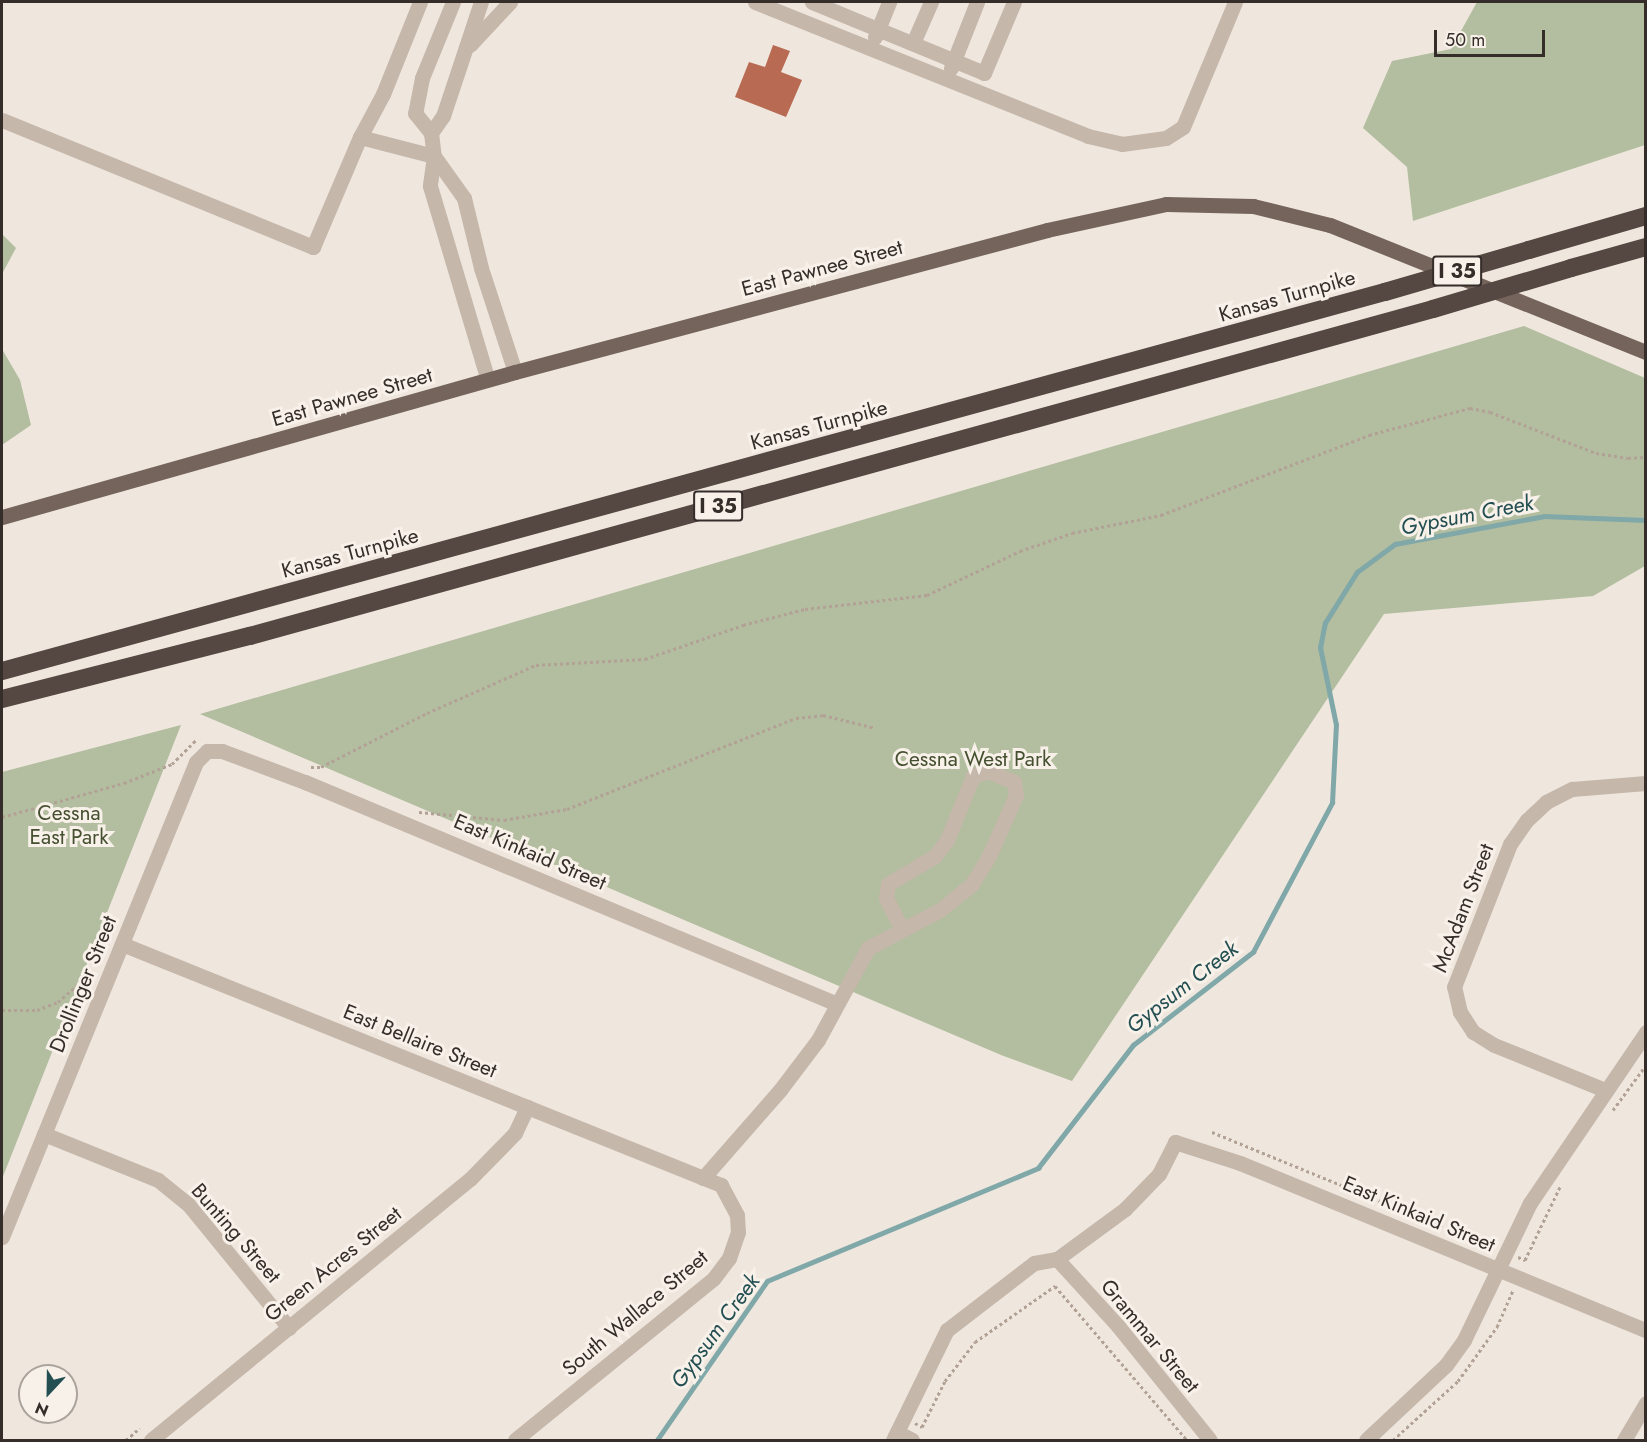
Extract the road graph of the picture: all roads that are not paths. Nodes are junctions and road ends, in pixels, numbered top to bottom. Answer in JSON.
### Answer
{"nodes":[{"id":1,"x":420,"y":2,"type":"edge"},
{"id":2,"x":453,"y":2,"type":"edge"},
{"id":3,"x":481,"y":2,"type":"edge"},
{"id":4,"x":510,"y":2,"type":"edge"},
{"id":5,"x":755,"y":2,"type":"edge"},
{"id":6,"x":802,"y":2,"type":"edge"},
{"id":7,"x":812,"y":2,"type":"edge"},
{"id":8,"x":889,"y":2,"type":"edge"},
{"id":9,"x":931,"y":2,"type":"edge"},
{"id":10,"x":976,"y":2,"type":"edge"},
{"id":11,"x":1014,"y":2,"type":"edge"},
{"id":12,"x":1235,"y":2,"type":"edge"},
{"id":13,"x":841,"y":7,"type":"edge"},
{"id":14,"x":795,"y":18,"type":"junction"},
{"id":15,"x":878,"y":29,"type":"junction"},
{"id":16,"x":913,"y":43,"type":"junction"},
{"id":17,"x":870,"y":48,"type":"junction"},
{"id":18,"x":464,"y":52,"type":"junction"},
{"id":19,"x":954,"y":60,"type":"junction"},
{"id":20,"x":947,"y":79,"type":"junction"},
{"id":21,"x":2,"y":120,"type":"edge"},
{"id":22,"x":431,"y":133,"type":"junction"},
{"id":23,"x":360,"y":137,"type":"junction"},
{"id":24,"x":434,"y":156,"type":"junction"},
{"id":25,"x":1646,"y":216,"type":"edge"},
{"id":26,"x":1646,"y":247,"type":"edge"},
{"id":27,"x":1646,"y":352,"type":"edge"},
{"id":28,"x":515,"y":372,"type":"junction"},
{"id":29,"x":488,"y":380,"type":"junction"},
{"id":30,"x":2,"y":517,"type":"edge"},
{"id":31,"x":2,"y":671,"type":"edge"},
{"id":32,"x":2,"y":699,"type":"edge"},
{"id":33,"x":206,"y":744,"type":"joint"},
{"id":34,"x":1646,"y":783,"type":"edge"},
{"id":35,"x":901,"y":928,"type":"junction"},
{"id":36,"x":122,"y":944,"type":"junction"},
{"id":37,"x":835,"y":1003,"type":"junction"},
{"id":38,"x":1646,"y":1032,"type":"edge"},
{"id":39,"x":1605,"y":1090,"type":"junction"},
{"id":40,"x":526,"y":1107,"type":"junction"},
{"id":41,"x":44,"y":1134,"type":"junction"},
{"id":42,"x":703,"y":1178,"type":"junction"},
{"id":43,"x":2,"y":1237,"type":"edge"},
{"id":44,"x":1057,"y":1259,"type":"junction"},
{"id":45,"x":1500,"y":1270,"type":"junction"},
{"id":46,"x":289,"y":1328,"type":"junction"},
{"id":47,"x":1646,"y":1330,"type":"edge"},
{"id":48,"x":1646,"y":1403,"type":"edge"},
{"id":49,"x":895,"y":1436,"type":"edge"},
{"id":50,"x":152,"y":1440,"type":"edge"},
{"id":51,"x":515,"y":1440,"type":"edge"},
{"id":52,"x":912,"y":1440,"type":"edge"},
{"id":53,"x":1210,"y":1440,"type":"edge"},
{"id":54,"x":1366,"y":1440,"type":"edge"},
{"id":55,"x":1624,"y":1440,"type":"edge"}],
"edges":[{"from":1,"to":23,"type":"street"},
{"from":2,"to":22,"type":"street"},
{"from":3,"to":18,"type":"street"},
{"from":4,"to":18,"type":"street"},
{"from":5,"to":14,"type":"street"},
{"from":6,"to":14,"type":"street"},
{"from":7,"to":13,"type":"street"},
{"from":8,"to":15,"type":"street"},
{"from":9,"to":16,"type":"street"},
{"from":10,"to":19,"type":"street"},
{"from":11,"to":19,"type":"street"},
{"from":12,"to":20,"type":"street"},
{"from":13,"to":15,"type":"street"},
{"from":14,"to":17,"type":"street"},
{"from":15,"to":16,"type":"street"},
{"from":15,"to":17,"type":"street"},
{"from":16,"to":19,"type":"street"},
{"from":17,"to":20,"type":"street"},
{"from":18,"to":22,"type":"street"},
{"from":19,"to":20,"type":"street"},
{"from":21,"to":23,"type":"street"},
{"from":22,"to":24,"type":"street"},
{"from":23,"to":24,"type":"street"},
{"from":24,"to":28,"type":"street"},
{"from":24,"to":29,"type":"street"},
{"from":25,"to":31,"type":"highway","name":"Kansas Turnpike","number":"I 35","bridge":true},
{"from":26,"to":32,"type":"highway","number":"I 35","bridge":true},
{"from":27,"to":28,"type":"main road","name":"East Pawnee Street"},
{"from":28,"to":29,"type":"main road","name":"East Pawnee Street"},
{"from":29,"to":30,"type":"main road","name":"East Pawnee Street"},
{"from":33,"to":36,"type":"street","name":"Drollinger Street"},
{"from":33,"to":37,"type":"street","name":"East Kinkaid Street"},
{"from":34,"to":39,"type":"street","name":"McAdam Street"},
{"from":35,"to":35,"type":"street"},
{"from":35,"to":37,"type":"street"},
{"from":36,"to":40,"type":"street","name":"East Bellaire Street"},
{"from":36,"to":41,"type":"street","name":"Drollinger Street"},
{"from":37,"to":42,"type":"street"},
{"from":38,"to":39,"type":"street"},
{"from":39,"to":45,"type":"street"},
{"from":40,"to":42,"type":"street","name":"East Bellaire Street"},
{"from":40,"to":46,"type":"street","name":"Green Acres Street"},
{"from":41,"to":43,"type":"street","name":"Drollinger Street"},
{"from":41,"to":46,"type":"street","name":"Bunting Street"},
{"from":42,"to":51,"type":"street","name":"South Wallace Street"},
{"from":44,"to":45,"type":"street","name":"East Kinkaid Street"},
{"from":44,"to":49,"type":"street"},
{"from":44,"to":53,"type":"street","name":"Grammar Street"},
{"from":45,"to":47,"type":"street","name":"East Kinkaid Street"},
{"from":45,"to":54,"type":"street"},
{"from":46,"to":50,"type":"street","name":"Green Acres Street"},
{"from":48,"to":55,"type":"street"},
{"from":49,"to":52,"type":"street"}]}
